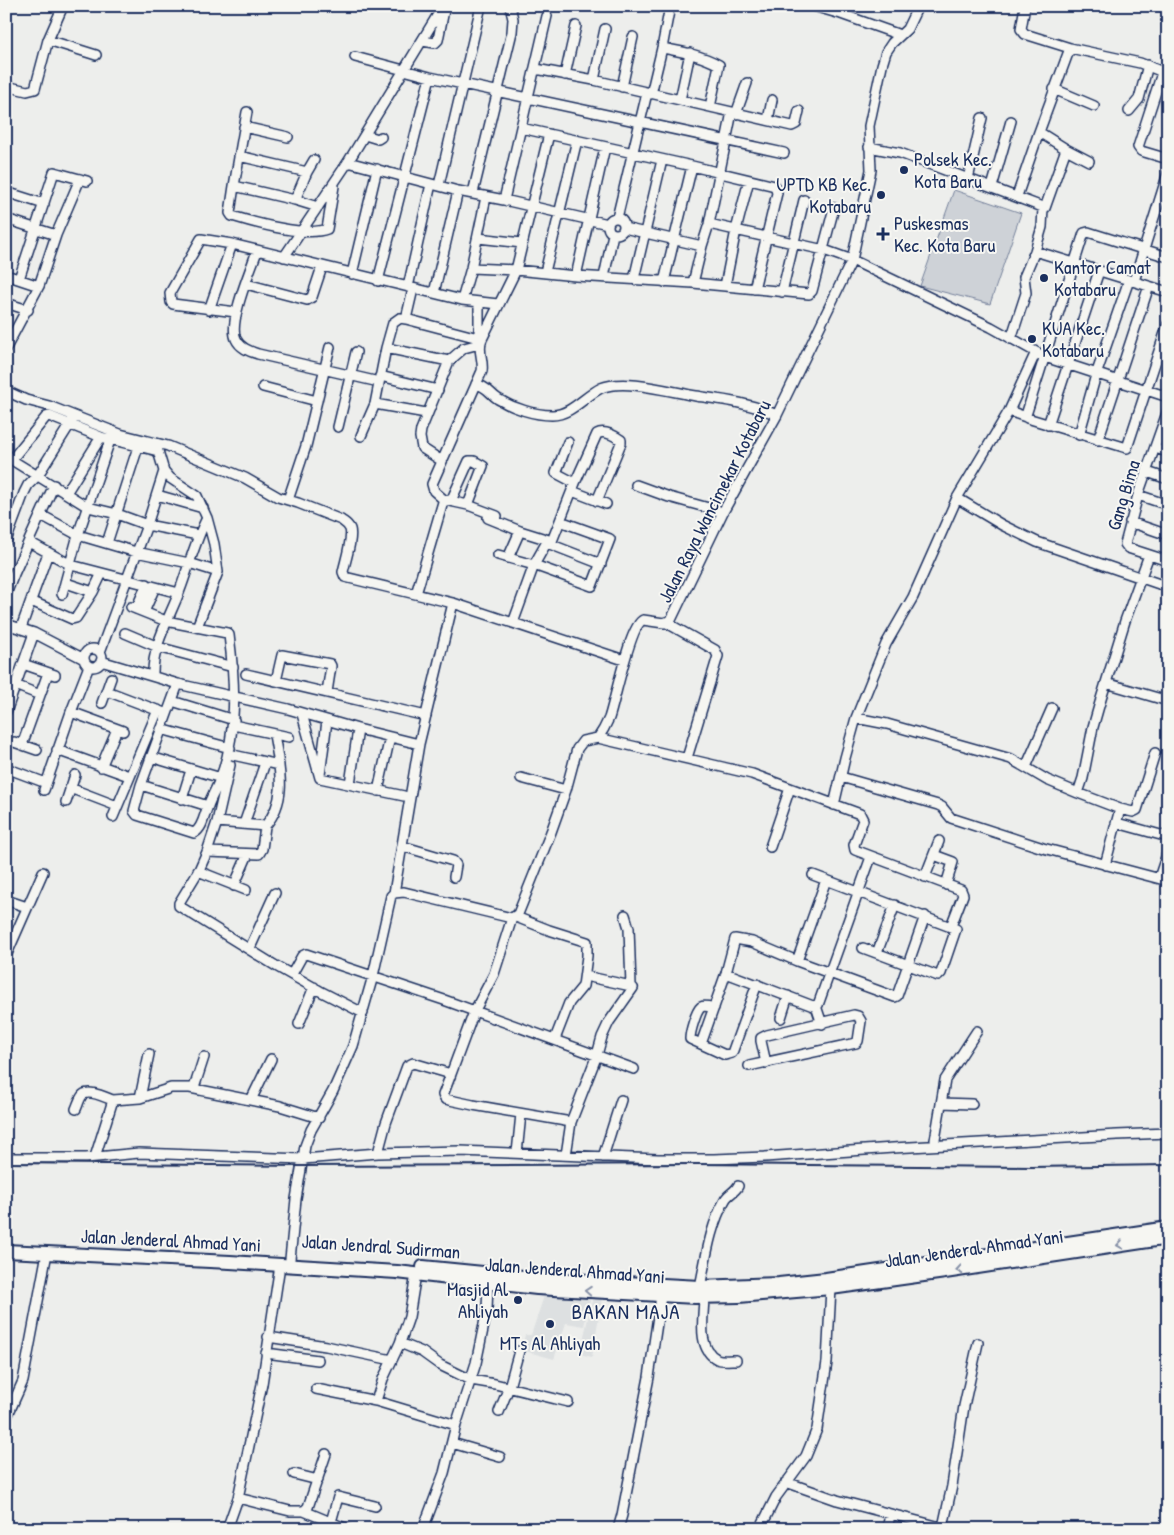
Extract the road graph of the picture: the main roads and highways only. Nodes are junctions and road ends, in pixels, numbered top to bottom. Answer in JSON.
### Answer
{"nodes":[{"id":1,"x":1168,"y":1228,"type":"edge"},
{"id":2,"x":1168,"y":1238,"type":"edge"},
{"id":3,"x":6,"y":1246,"type":"edge"},
{"id":4,"x":6,"y":1251,"type":"edge"},
{"id":5,"x":285,"y":1262,"type":"junction"},
{"id":6,"x":702,"y":1292,"type":"junction"}],
"edges":[{"from":1,"to":6,"type":"highway","name":"Jalan Jendral Sudirman"},
{"from":2,"to":6,"type":"highway","name":"Jalan Jenderal Ahmad Yani","one_way":true},
{"from":3,"to":5,"type":"highway","name":"Jalan Jendral Sudirman"},
{"from":4,"to":5,"type":"highway","name":"Jalan Jenderal Ahmad Yani"},
{"from":5,"to":6,"type":"highway","name":"Jalan Jendral Sudirman"},
{"from":6,"to":5,"type":"highway","name":"Jalan Jenderal Ahmad Yani","one_way":true}]}
